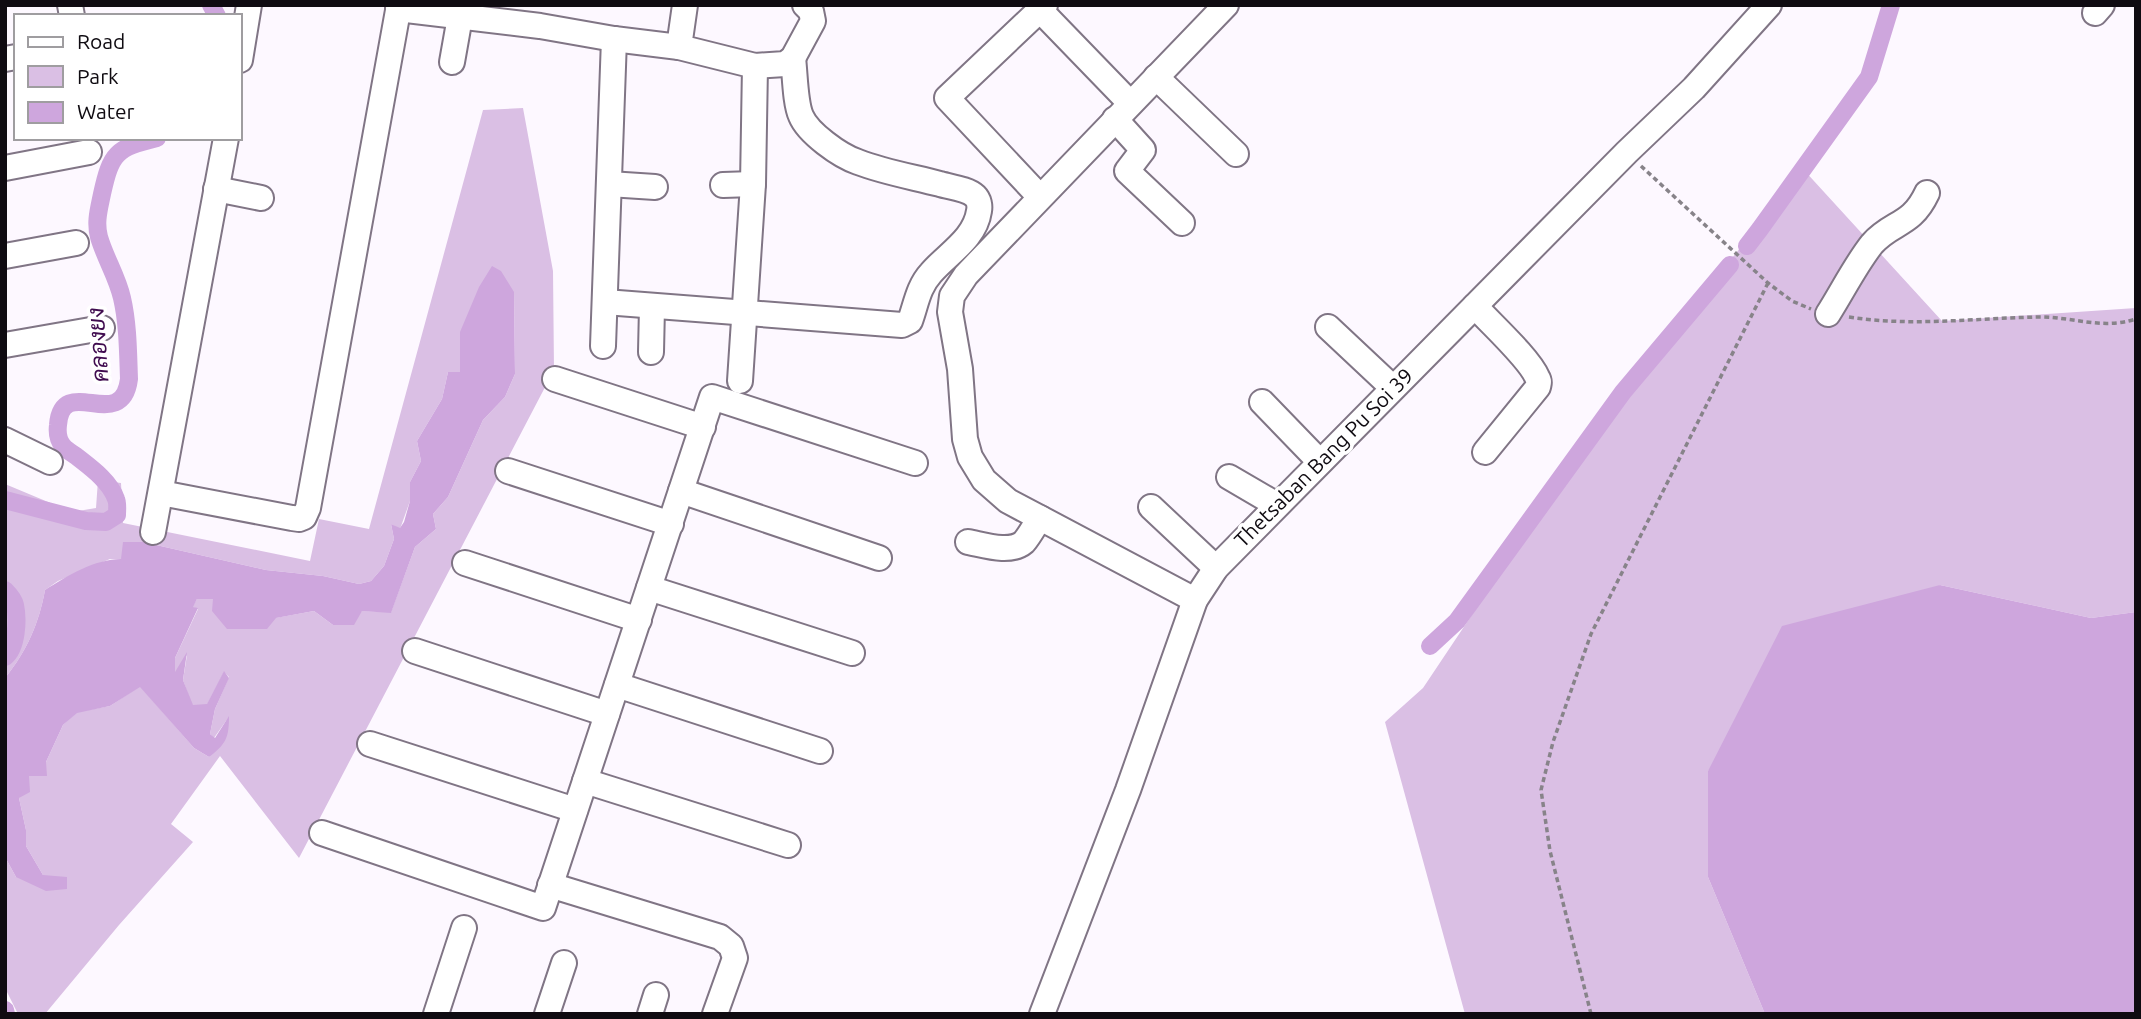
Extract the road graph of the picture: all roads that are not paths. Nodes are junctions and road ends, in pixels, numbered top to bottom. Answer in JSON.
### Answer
{"nodes":[{"id":1,"x":249,"y":5,"type":"edge"},
{"id":2,"x":685,"y":5,"type":"edge"},
{"id":3,"x":1226,"y":5,"type":"edge"},
{"id":4,"x":1769,"y":5,"type":"edge"},
{"id":5,"x":398,"y":7,"type":"edge"},
{"id":6,"x":809,"y":7,"type":"edge"},
{"id":7,"x":1043,"y":8,"type":"edge"},
{"id":8,"x":460,"y":16,"type":"junction"},
{"id":9,"x":542,"y":16,"type":"edge"},
{"id":10,"x":614,"y":39,"type":"junction"},
{"id":11,"x":242,"y":43,"type":"edge"},
{"id":12,"x":679,"y":47,"type":"junction"},
{"id":13,"x":793,"y":58,"type":"junction"},
{"id":14,"x":452,"y":62,"type":"dead end"},
{"id":15,"x":755,"y":66,"type":"junction"},
{"id":16,"x":1156,"y":77,"type":"junction"},
{"id":17,"x":1123,"y":111,"type":"junction"},
{"id":18,"x":226,"y":140,"type":"edge"},
{"id":19,"x":89,"y":152,"type":"dead end"},
{"id":20,"x":1236,"y":154,"type":"dead end"},
{"id":21,"x":5,"y":168,"type":"edge"},
{"id":22,"x":609,"y":184,"type":"junction"},
{"id":23,"x":753,"y":184,"type":"junction"},
{"id":24,"x":723,"y":185,"type":"dead end"},
{"id":25,"x":655,"y":187,"type":"dead end"},
{"id":26,"x":216,"y":189,"type":"junction"},
{"id":27,"x":1927,"y":193,"type":"dead end"},
{"id":28,"x":1040,"y":197,"type":"junction"},
{"id":29,"x":261,"y":198,"type":"dead end"},
{"id":30,"x":1182,"y":223,"type":"dead end"},
{"id":31,"x":76,"y":243,"type":"dead end"},
{"id":32,"x":5,"y":256,"type":"edge"},
{"id":33,"x":605,"y":302,"type":"junction"},
{"id":34,"x":1475,"y":306,"type":"junction"},
{"id":35,"x":652,"y":307,"type":"junction"},
{"id":36,"x":743,"y":314,"type":"junction"},
{"id":37,"x":1828,"y":314,"type":"dead end"},
{"id":38,"x":1328,"y":327,"type":"dead end"},
{"id":39,"x":102,"y":328,"type":"dead end"},
{"id":40,"x":5,"y":345,"type":"edge"},
{"id":41,"x":603,"y":346,"type":"dead end"},
{"id":42,"x":651,"y":352,"type":"dead end"},
{"id":43,"x":555,"y":379,"type":"dead end"},
{"id":44,"x":740,"y":381,"type":"dead end"},
{"id":45,"x":1393,"y":388,"type":"junction"},
{"id":46,"x":1262,"y":402,"type":"dead end"},
{"id":47,"x":703,"y":427,"type":"junction"},
{"id":48,"x":5,"y":440,"type":"edge"},
{"id":49,"x":1485,"y":452,"type":"dead end"},
{"id":50,"x":50,"y":462,"type":"dead end"},
{"id":51,"x":1320,"y":462,"type":"junction"},
{"id":52,"x":915,"y":463,"type":"dead end"},
{"id":53,"x":508,"y":471,"type":"dead end"},
{"id":54,"x":1229,"y":477,"type":"dead end"},
{"id":55,"x":681,"y":491,"type":"junction"},
{"id":56,"x":160,"y":493,"type":"junction"},
{"id":57,"x":1277,"y":505,"type":"junction"},
{"id":58,"x":1151,"y":507,"type":"dead end"},
{"id":59,"x":1040,"y":518,"type":"junction"},
{"id":60,"x":671,"y":524,"type":"junction"},
{"id":61,"x":153,"y":532,"type":"dead end"},
{"id":62,"x":968,"y":542,"type":"dead end"},
{"id":63,"x":879,"y":558,"type":"dead end"},
{"id":64,"x":465,"y":563,"type":"dead end"},
{"id":65,"x":1216,"y":568,"type":"junction"},
{"id":66,"x":649,"y":588,"type":"junction"},
{"id":67,"x":1195,"y":600,"type":"junction"},
{"id":68,"x":639,"y":620,"type":"junction"},
{"id":69,"x":415,"y":651,"type":"dead end"},
{"id":70,"x":852,"y":653,"type":"dead end"},
{"id":71,"x":617,"y":685,"type":"junction"},
{"id":72,"x":607,"y":714,"type":"junction"},
{"id":73,"x":370,"y":744,"type":"dead end"},
{"id":74,"x":820,"y":751,"type":"dead end"},
{"id":75,"x":585,"y":781,"type":"junction"},
{"id":76,"x":575,"y":810,"type":"junction"},
{"id":77,"x":323,"y":833,"type":"dead end"},
{"id":78,"x":788,"y":845,"type":"dead end"},
{"id":79,"x":550,"y":886,"type":"junction"},
{"id":80,"x":464,"y":928,"type":"dead end"},
{"id":81,"x":564,"y":963,"type":"dead end"},
{"id":82,"x":436,"y":1014,"type":"edge"},
{"id":83,"x":547,"y":1014,"type":"edge"},
{"id":84,"x":715,"y":1014,"type":"edge"},
{"id":85,"x":1042,"y":1014,"type":"edge"}],
"edges":[{"from":1,"to":11,"type":"street"},
{"from":2,"to":12,"type":"street"},
{"from":3,"to":16,"type":"street"},
{"from":4,"to":34,"type":"street","name":"Thetsaban Bang Pu Soi 39"},
{"from":5,"to":8,"type":"street"},
{"from":5,"to":56,"type":"street"},
{"from":6,"to":13,"type":"street"},
{"from":7,"to":17,"type":"street"},
{"from":7,"to":28,"type":"street"},
{"from":8,"to":9,"type":"street"},
{"from":8,"to":14,"type":"street"},
{"from":9,"to":10,"type":"street"},
{"from":10,"to":12,"type":"street"},
{"from":10,"to":22,"type":"street"},
{"from":12,"to":15,"type":"street"},
{"from":13,"to":15,"type":"street"},
{"from":13,"to":36,"type":"street"},
{"from":15,"to":23,"type":"street"},
{"from":16,"to":17,"type":"street"},
{"from":16,"to":20,"type":"street"},
{"from":17,"to":28,"type":"street"},
{"from":17,"to":30,"type":"street"},
{"from":18,"to":26,"type":"street"},
{"from":19,"to":21,"type":"street"},
{"from":22,"to":25,"type":"street"},
{"from":22,"to":33,"type":"street"},
{"from":23,"to":24,"type":"street"},
{"from":23,"to":36,"type":"street"},
{"from":26,"to":29,"type":"street"},
{"from":26,"to":56,"type":"street"},
{"from":27,"to":37,"type":"street"},
{"from":28,"to":59,"type":"street"},
{"from":31,"to":32,"type":"street"},
{"from":33,"to":35,"type":"street"},
{"from":33,"to":41,"type":"street"},
{"from":34,"to":45,"type":"street","name":"Thetsaban Bang Pu Soi 39"},
{"from":34,"to":49,"type":"street"},
{"from":35,"to":36,"type":"street"},
{"from":35,"to":42,"type":"street"},
{"from":36,"to":44,"type":"street"},
{"from":38,"to":45,"type":"street"},
{"from":39,"to":40,"type":"street"},
{"from":43,"to":47,"type":"street"},
{"from":45,"to":51,"type":"street","name":"Thetsaban Bang Pu Soi 39"},
{"from":46,"to":51,"type":"street"},
{"from":47,"to":52,"type":"street"},
{"from":47,"to":55,"type":"street"},
{"from":48,"to":50,"type":"street"},
{"from":51,"to":57,"type":"street","name":"Thetsaban Bang Pu Soi 39"},
{"from":53,"to":60,"type":"street"},
{"from":54,"to":57,"type":"street"},
{"from":55,"to":60,"type":"street"},
{"from":55,"to":63,"type":"street"},
{"from":56,"to":61,"type":"street"},
{"from":57,"to":65,"type":"street","name":"Thetsaban Bang Pu Soi 39"},
{"from":58,"to":65,"type":"street"},
{"from":59,"to":62,"type":"street"},
{"from":59,"to":67,"type":"street"},
{"from":60,"to":66,"type":"street"},
{"from":64,"to":68,"type":"street"},
{"from":65,"to":67,"type":"street","name":"Thetsaban Bang Pu Soi 39"},
{"from":66,"to":68,"type":"street"},
{"from":66,"to":70,"type":"street"},
{"from":67,"to":85,"type":"street","name":"Thetsaban Bang Pu Soi 39"},
{"from":68,"to":71,"type":"street"},
{"from":69,"to":72,"type":"street"},
{"from":71,"to":72,"type":"street"},
{"from":71,"to":74,"type":"street"},
{"from":72,"to":75,"type":"street"},
{"from":73,"to":76,"type":"street"},
{"from":75,"to":76,"type":"street"},
{"from":75,"to":78,"type":"street"},
{"from":76,"to":79,"type":"street"},
{"from":77,"to":79,"type":"street"},
{"from":79,"to":84,"type":"street"},
{"from":80,"to":82,"type":"street"},
{"from":81,"to":83,"type":"street"}]}
